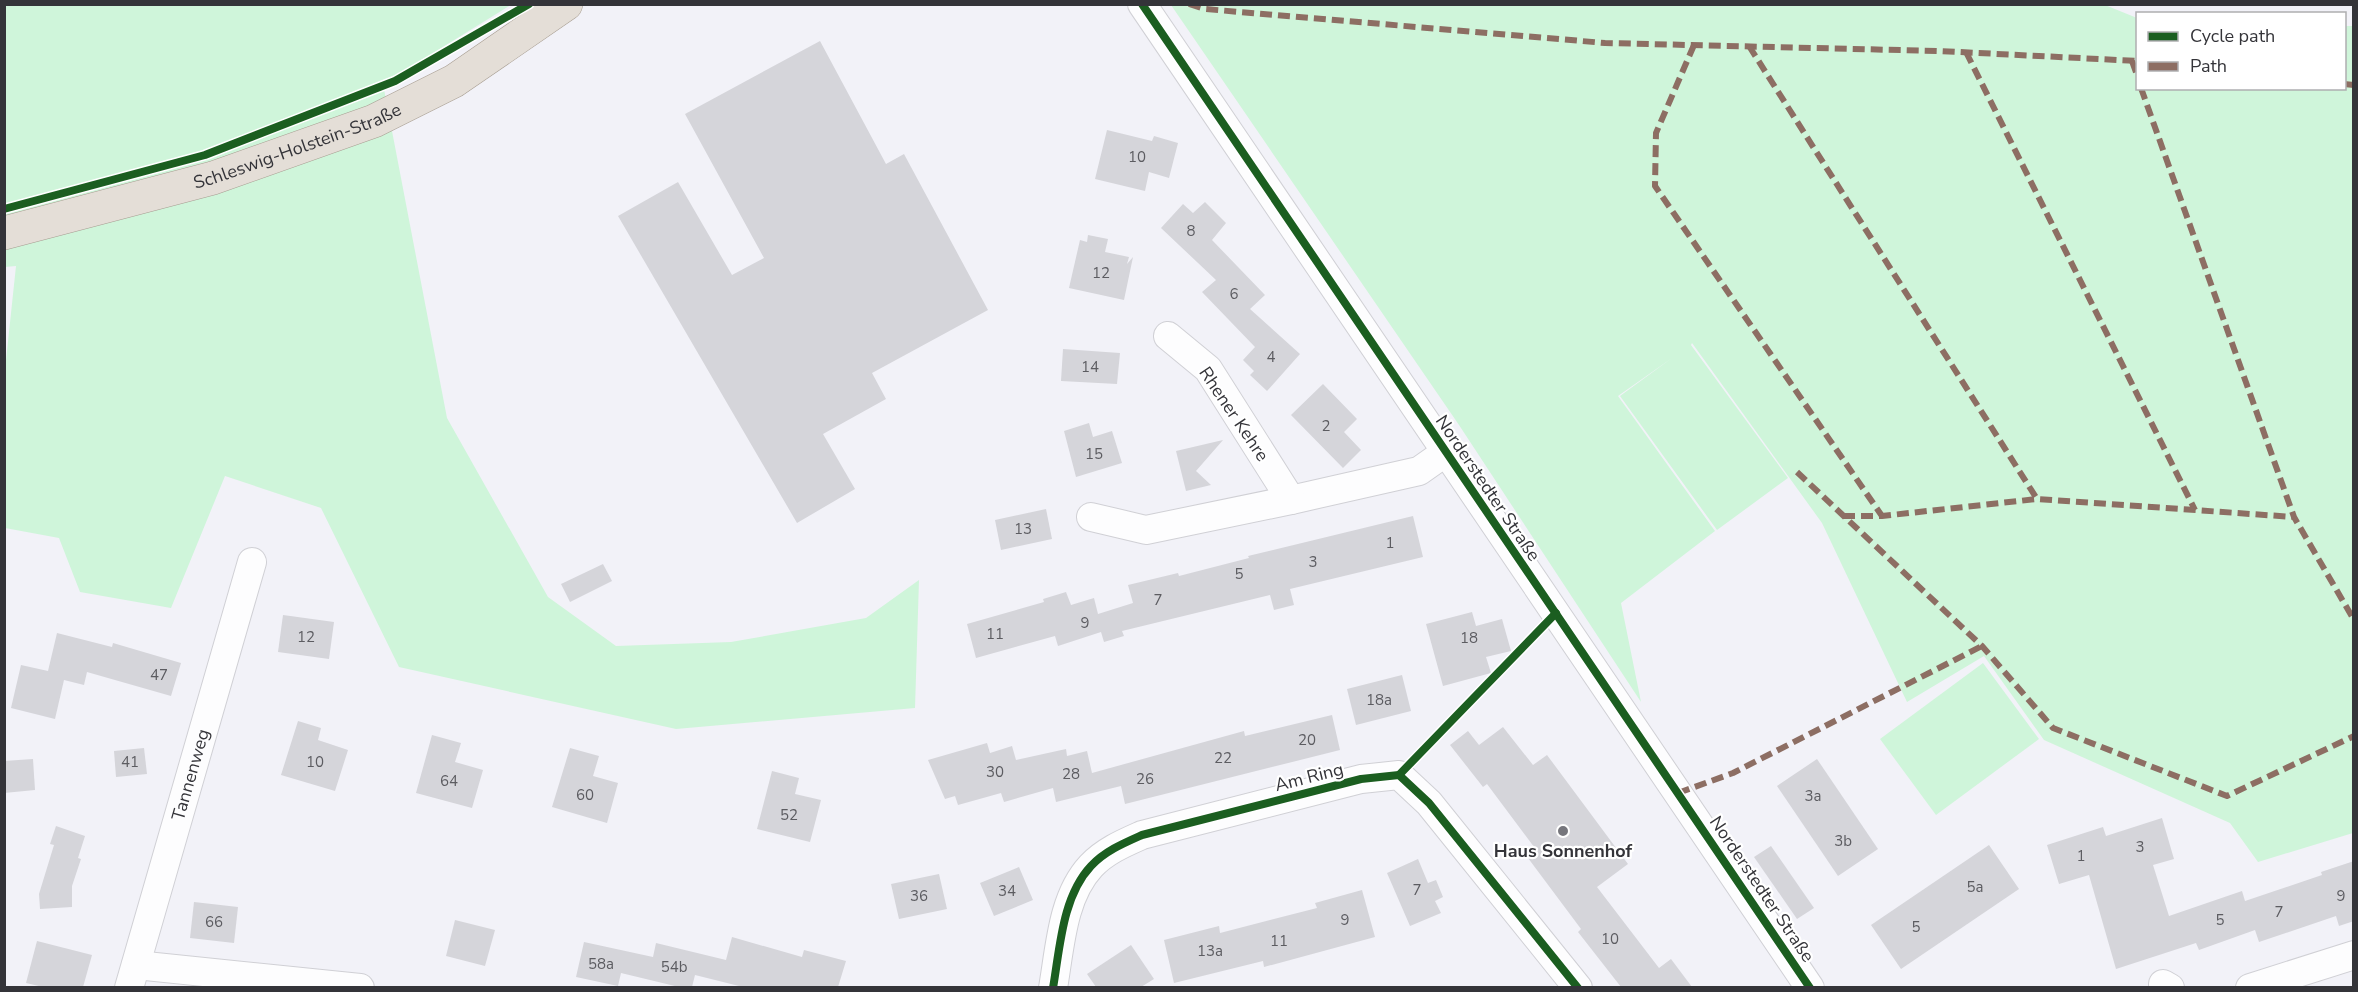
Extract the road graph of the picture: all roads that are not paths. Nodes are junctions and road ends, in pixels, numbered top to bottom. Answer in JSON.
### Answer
{"nodes":[{"id":1,"x":566,"y":4,"type":"edge"},
{"id":2,"x":1142,"y":4,"type":"edge"},
{"id":3,"x":4,"y":234,"type":"edge"},
{"id":4,"x":1168,"y":336,"type":"dead end"},
{"id":5,"x":1446,"y":452,"type":"junction"},
{"id":6,"x":1291,"y":500,"type":"junction"},
{"id":7,"x":1091,"y":517,"type":"dead end"},
{"id":8,"x":252,"y":562,"type":"dead end"},
{"id":9,"x":2354,"y":956,"type":"edge"},
{"id":10,"x":133,"y":976,"type":"edge"},
{"id":11,"x":360,"y":987,"type":"edge"},
{"id":12,"x":1053,"y":987,"type":"edge"},
{"id":13,"x":1578,"y":987,"type":"edge"},
{"id":14,"x":1810,"y":987,"type":"edge"},
{"id":15,"x":2250,"y":987,"type":"edge"}],
"edges":[{"from":1,"to":3,"type":"main road","name":"Schleswig-Holstein-Straße"},
{"from":2,"to":5,"type":"street","name":"Norderstedter Straße"},
{"from":4,"to":6,"type":"street","name":"Rhener Kehre"},
{"from":5,"to":6,"type":"street"},
{"from":5,"to":14,"type":"street","name":"Norderstedter Straße"},
{"from":6,"to":7,"type":"street"},
{"from":8,"to":10,"type":"street","name":"Tannenweg"},
{"from":9,"to":15,"type":"street"},
{"from":10,"to":11,"type":"street"},
{"from":12,"to":13,"type":"street","name":"Am Ring"}]}
